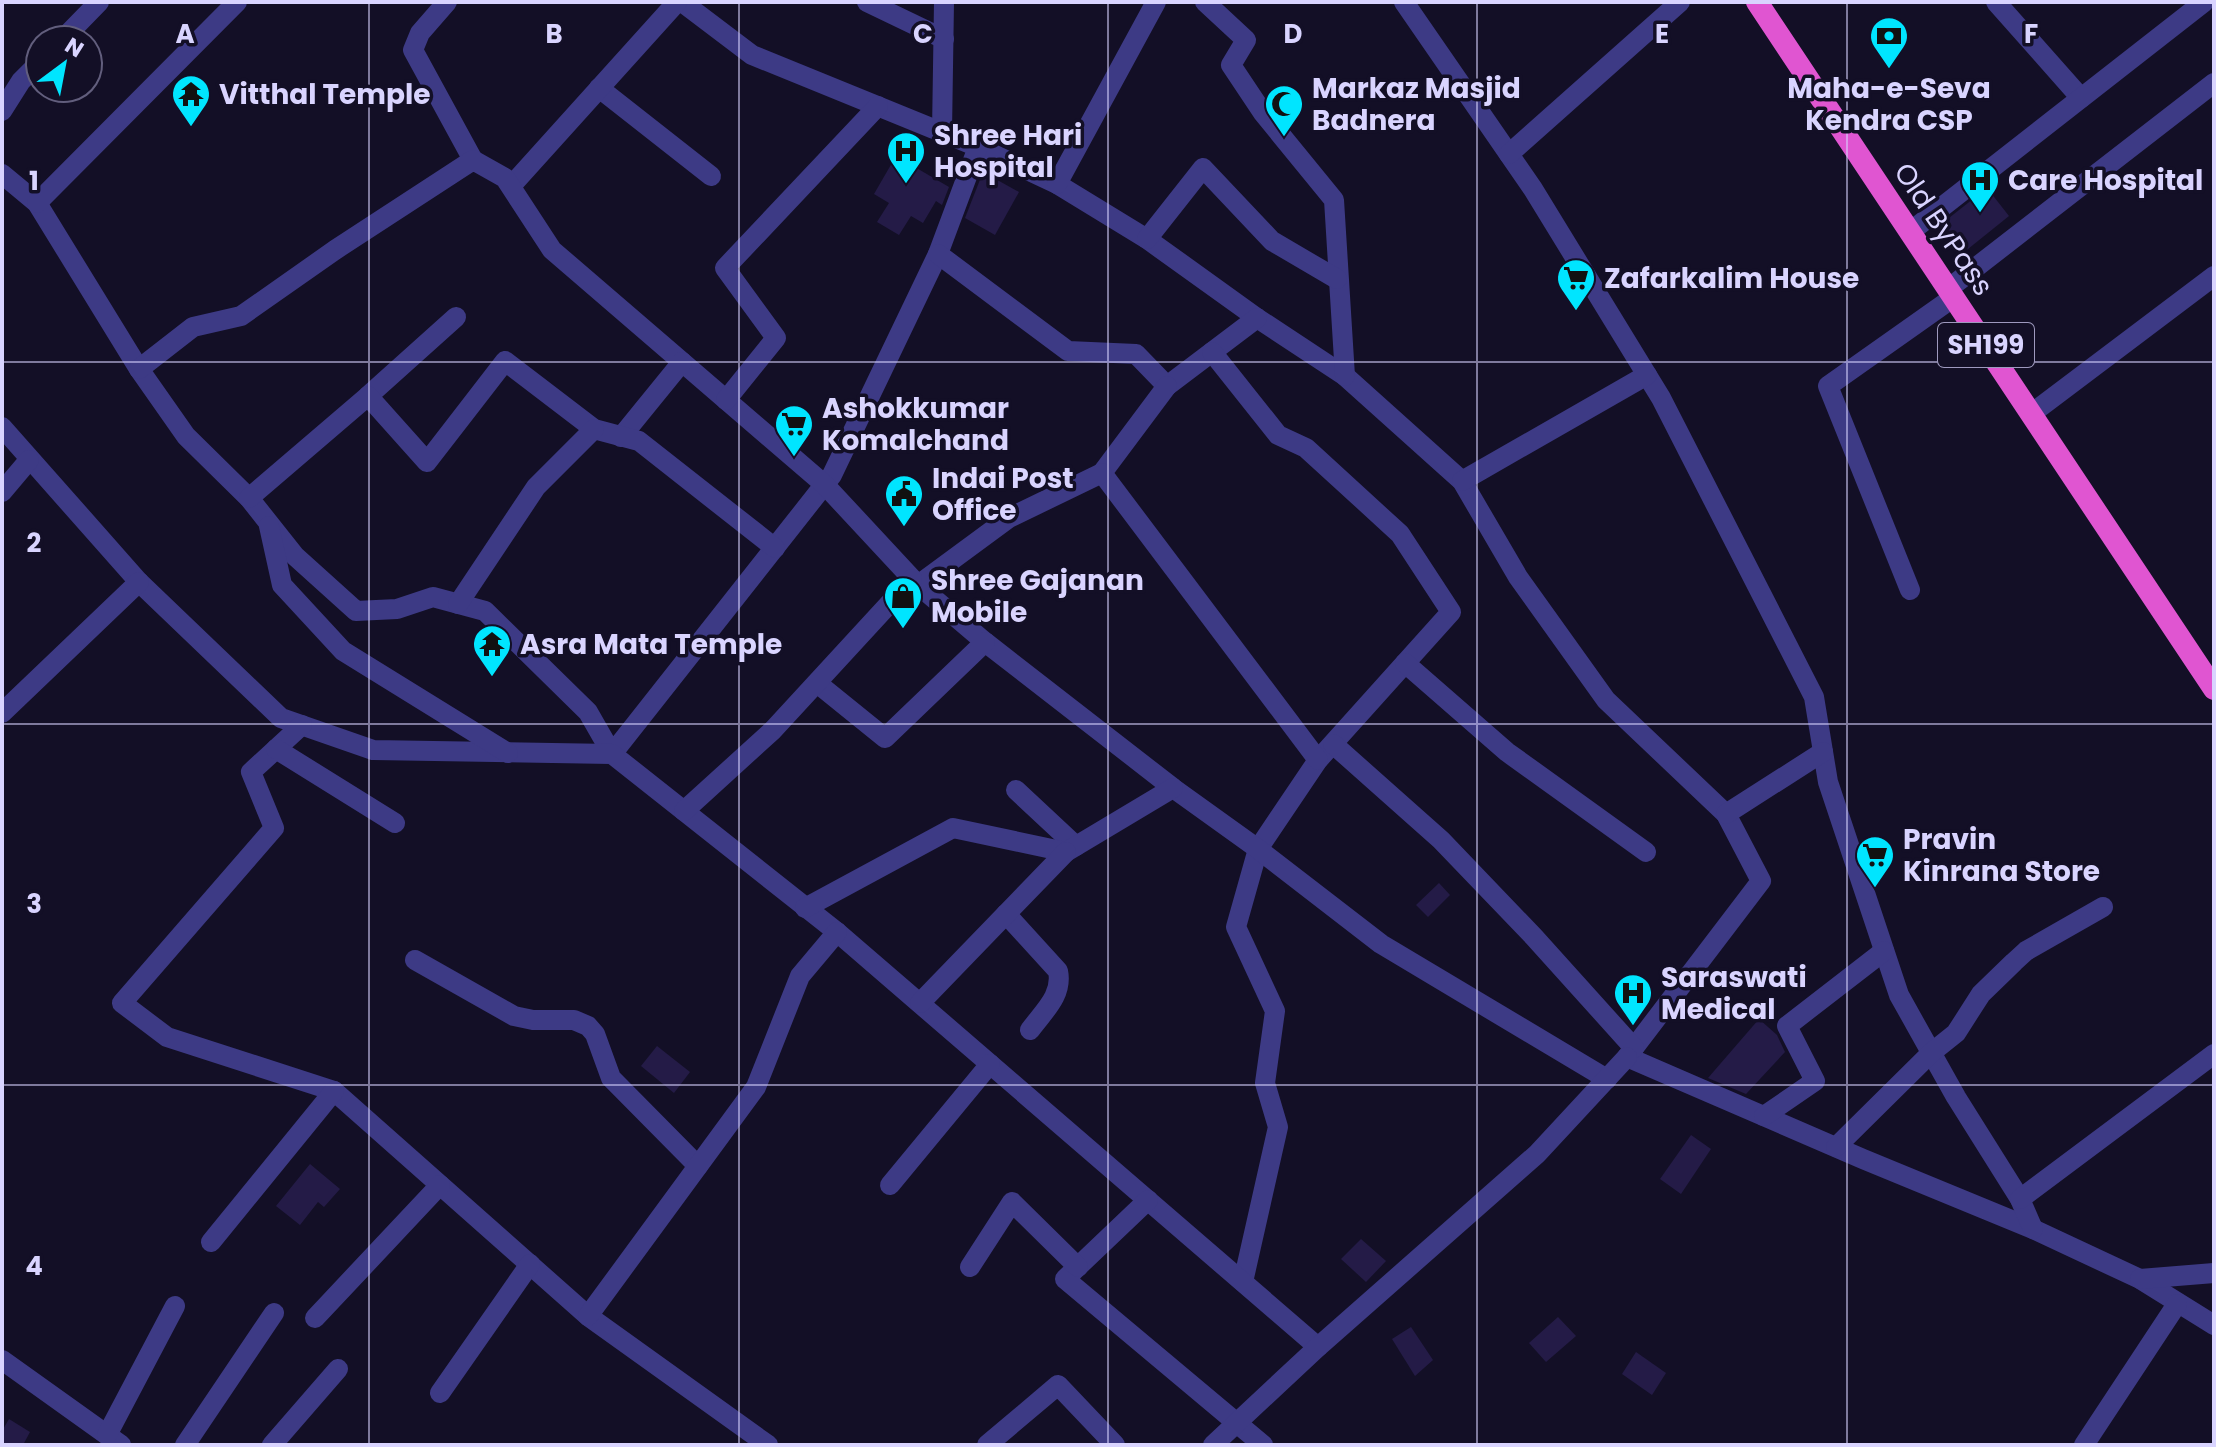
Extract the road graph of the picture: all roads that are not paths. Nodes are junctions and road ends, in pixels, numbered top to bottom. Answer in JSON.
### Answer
{"nodes":[{"id":1,"x":99,"y":2,"type":"edge"},
{"id":2,"x":237,"y":2,"type":"edge"},
{"id":3,"x":447,"y":2,"type":"edge"},
{"id":4,"x":679,"y":2,"type":"edge"},
{"id":5,"x":867,"y":2,"type":"edge"},
{"id":6,"x":944,"y":2,"type":"edge"},
{"id":7,"x":1156,"y":2,"type":"edge"},
{"id":8,"x":1205,"y":2,"type":"edge"},
{"id":9,"x":1404,"y":2,"type":"edge"},
{"id":10,"x":1757,"y":2,"type":"edge"},
{"id":11,"x":1996,"y":2,"type":"edge"},
{"id":12,"x":2204,"y":2,"type":"edge"},
{"id":13,"x":1668,"y":6,"type":"edge"},
{"id":14,"x":2181,"y":8,"type":"edge"},
{"id":15,"x":78,"y":24,"type":"edge"},
{"id":16,"x":944,"y":39,"type":"junction"},
{"id":17,"x":24,"y":78,"type":"edge"},
{"id":18,"x":2214,"y":83,"type":"edge"},
{"id":19,"x":599,"y":88,"type":"junction"},
{"id":20,"x":2081,"y":98,"type":"junction"},
{"id":21,"x":878,"y":106,"type":"junction"},
{"id":22,"x":2,"y":111,"type":"edge"},
{"id":23,"x":942,"y":132,"type":"junction"},
{"id":24,"x":978,"y":147,"type":"junction"},
{"id":25,"x":1509,"y":154,"type":"junction"},
{"id":26,"x":473,"y":160,"type":"junction"},
{"id":27,"x":2,"y":173,"type":"edge"},
{"id":28,"x":711,"y":176,"type":"dead end"},
{"id":29,"x":1057,"y":184,"type":"junction"},
{"id":30,"x":511,"y":186,"type":"junction"},
{"id":31,"x":37,"y":203,"type":"junction"},
{"id":32,"x":1910,"y":232,"type":"junction"},
{"id":33,"x":1147,"y":239,"type":"junction"},
{"id":34,"x":938,"y":254,"type":"junction"},
{"id":35,"x":2214,"y":276,"type":"edge"},
{"id":36,"x":1337,"y":279,"type":"junction"},
{"id":37,"x":1951,"y":293,"type":"junction"},
{"id":38,"x":456,"y":317,"type":"dead end"},
{"id":39,"x":1257,"y":318,"type":"junction"},
{"id":40,"x":1212,"y":352,"type":"junction"},
{"id":41,"x":682,"y":362,"type":"junction"},
{"id":42,"x":139,"y":369,"type":"junction"},
{"id":43,"x":1647,"y":375,"type":"junction"},
{"id":44,"x":1345,"y":376,"type":"junction"},
{"id":45,"x":1167,"y":386,"type":"junction"},
{"id":46,"x":368,"y":396,"type":"junction"},
{"id":47,"x":726,"y":400,"type":"junction"},
{"id":48,"x":2031,"y":414,"type":"junction"},
{"id":49,"x":2,"y":427,"type":"edge"},
{"id":50,"x":594,"y":429,"type":"junction"},
{"id":51,"x":621,"y":437,"type":"junction"},
{"id":52,"x":29,"y":460,"type":"junction"},
{"id":53,"x":1102,"y":473,"type":"junction"},
{"id":54,"x":1462,"y":481,"type":"junction"},
{"id":55,"x":825,"y":485,"type":"junction"},
{"id":56,"x":2,"y":492,"type":"edge"},
{"id":57,"x":249,"y":498,"type":"junction"},
{"id":58,"x":268,"y":522,"type":"junction"},
{"id":59,"x":775,"y":548,"type":"junction"},
{"id":60,"x":139,"y":582,"type":"junction"},
{"id":61,"x":915,"y":582,"type":"junction"},
{"id":62,"x":1910,"y":590,"type":"dead end"},
{"id":63,"x":458,"y":604,"type":"junction"},
{"id":64,"x":985,"y":642,"type":"junction"},
{"id":65,"x":1405,"y":663,"type":"junction"},
{"id":66,"x":817,"y":683,"type":"junction"},
{"id":67,"x":2214,"y":689,"type":"edge"},
{"id":68,"x":2,"y":713,"type":"edge"},
{"id":69,"x":302,"y":725,"type":"junction"},
{"id":70,"x":1333,"y":744,"type":"junction"},
{"id":71,"x":276,"y":749,"type":"junction"},
{"id":72,"x":1823,"y":752,"type":"junction"},
{"id":73,"x":508,"y":753,"type":"junction"},
{"id":74,"x":612,"y":754,"type":"junction"},
{"id":75,"x":1318,"y":760,"type":"junction"},
{"id":76,"x":1173,"y":788,"type":"junction"},
{"id":77,"x":1016,"y":790,"type":"dead end"},
{"id":78,"x":684,"y":811,"type":"junction"},
{"id":79,"x":1726,"y":814,"type":"junction"},
{"id":80,"x":395,"y":823,"type":"dead end"},
{"id":81,"x":1071,"y":849,"type":"junction"},
{"id":82,"x":1258,"y":849,"type":"junction"},
{"id":83,"x":1646,"y":852,"type":"dead end"},
{"id":84,"x":2103,"y":907,"type":"dead end"},
{"id":85,"x":805,"y":908,"type":"junction"},
{"id":86,"x":1006,"y":914,"type":"junction"},
{"id":87,"x":837,"y":932,"type":"junction"},
{"id":88,"x":1884,"y":951,"type":"junction"},
{"id":89,"x":415,"y":960,"type":"dead end"},
{"id":90,"x":920,"y":1003,"type":"junction"},
{"id":91,"x":1030,"y":1030,"type":"dead end"},
{"id":92,"x":1631,"y":1052,"type":"junction"},
{"id":93,"x":1931,"y":1053,"type":"junction"},
{"id":94,"x":2214,"y":1054,"type":"edge"},
{"id":95,"x":990,"y":1064,"type":"junction"},
{"id":96,"x":1607,"y":1079,"type":"junction"},
{"id":97,"x":334,"y":1091,"type":"junction"},
{"id":98,"x":1764,"y":1116,"type":"junction"},
{"id":99,"x":1836,"y":1147,"type":"junction"},
{"id":100,"x":698,"y":1166,"type":"junction"},
{"id":101,"x":440,"y":1185,"type":"junction"},
{"id":102,"x":890,"y":1185,"type":"dead end"},
{"id":103,"x":2020,"y":1199,"type":"junction"},
{"id":104,"x":1148,"y":1200,"type":"junction"},
{"id":105,"x":2033,"y":1229,"type":"junction"},
{"id":106,"x":211,"y":1242,"type":"dead end"},
{"id":107,"x":530,"y":1264,"type":"junction"},
{"id":108,"x":970,"y":1267,"type":"dead end"},
{"id":109,"x":1078,"y":1267,"type":"junction"},
{"id":110,"x":2214,"y":1273,"type":"edge"},
{"id":111,"x":2140,"y":1279,"type":"junction"},
{"id":112,"x":1243,"y":1282,"type":"junction"},
{"id":113,"x":2177,"y":1304,"type":"junction"},
{"id":114,"x":175,"y":1306,"type":"dead end"},
{"id":115,"x":274,"y":1313,"type":"dead end"},
{"id":116,"x":588,"y":1316,"type":"junction"},
{"id":117,"x":315,"y":1318,"type":"dead end"},
{"id":118,"x":2214,"y":1325,"type":"edge"},
{"id":119,"x":1318,"y":1347,"type":"junction"},
{"id":120,"x":2,"y":1360,"type":"edge"},
{"id":121,"x":338,"y":1369,"type":"dead end"},
{"id":122,"x":440,"y":1393,"type":"dead end"},
{"id":123,"x":1235,"y":1424,"type":"junction"},
{"id":124,"x":114,"y":1440,"type":"edge"},
{"id":125,"x":185,"y":1445,"type":"edge"},
{"id":126,"x":272,"y":1445,"type":"edge"},
{"id":127,"x":768,"y":1445,"type":"edge"},
{"id":128,"x":987,"y":1445,"type":"edge"},
{"id":129,"x":1115,"y":1445,"type":"edge"},
{"id":130,"x":1213,"y":1445,"type":"edge"},
{"id":131,"x":1263,"y":1445,"type":"edge"},
{"id":132,"x":2084,"y":1445,"type":"edge"}],
"edges":[{"from":1,"to":15,"type":"street"},
{"from":2,"to":31,"type":"street"},
{"from":3,"to":26,"type":"street"},
{"from":4,"to":19,"type":"street"},
{"from":4,"to":21,"type":"street"},
{"from":5,"to":16,"type":"street"},
{"from":6,"to":16,"type":"street"},
{"from":7,"to":29,"type":"street"},
{"from":8,"to":36,"type":"street"},
{"from":9,"to":25,"type":"street"},
{"from":10,"to":32,"type":"highway","name":"Old ByPass","number":"SH199"},
{"from":11,"to":20,"type":"street"},
{"from":12,"to":14,"type":"street"},
{"from":13,"to":25,"type":"street"},
{"from":14,"to":20,"type":"street"},
{"from":16,"to":23,"type":"street"},
{"from":17,"to":22,"type":"street"},
{"from":18,"to":37,"type":"street"},
{"from":19,"to":28,"type":"street"},
{"from":19,"to":30,"type":"street"},
{"from":20,"to":32,"type":"street"},
{"from":21,"to":23,"type":"street"},
{"from":21,"to":47,"type":"street"},
{"from":23,"to":24,"type":"street"},
{"from":24,"to":29,"type":"street"},
{"from":24,"to":34,"type":"street"},
{"from":25,"to":43,"type":"street"},
{"from":26,"to":30,"type":"street"},
{"from":26,"to":42,"type":"street"},
{"from":27,"to":31,"type":"street"},
{"from":29,"to":33,"type":"street"},
{"from":30,"to":41,"type":"street"},
{"from":31,"to":42,"type":"street"},
{"from":32,"to":37,"type":"highway","name":"Old ByPass","number":"SH199"},
{"from":33,"to":36,"type":"street"},
{"from":33,"to":39,"type":"street"},
{"from":34,"to":45,"type":"street"},
{"from":34,"to":55,"type":"street"},
{"from":35,"to":48,"type":"street"},
{"from":36,"to":44,"type":"street"},
{"from":37,"to":48,"type":"highway","name":"Old ByPass","number":"SH199"},
{"from":37,"to":62,"type":"street"},
{"from":38,"to":46,"type":"street"},
{"from":39,"to":40,"type":"street"},
{"from":39,"to":44,"type":"street"},
{"from":40,"to":45,"type":"street"},
{"from":40,"to":65,"type":"street"},
{"from":41,"to":47,"type":"street"},
{"from":41,"to":51,"type":"street"},
{"from":42,"to":57,"type":"street"},
{"from":43,"to":54,"type":"street"},
{"from":43,"to":72,"type":"street"},
{"from":44,"to":54,"type":"street"},
{"from":45,"to":53,"type":"street"},
{"from":46,"to":50,"type":"street"},
{"from":46,"to":57,"type":"street"},
{"from":47,"to":55,"type":"street"},
{"from":48,"to":67,"type":"highway","name":"Old ByPass","number":"SH199"},
{"from":49,"to":52,"type":"street"},
{"from":50,"to":51,"type":"street"},
{"from":50,"to":63,"type":"street"},
{"from":51,"to":59,"type":"street"},
{"from":52,"to":56,"type":"street"},
{"from":52,"to":60,"type":"street"},
{"from":53,"to":61,"type":"street"},
{"from":53,"to":75,"type":"street"},
{"from":54,"to":79,"type":"street"},
{"from":55,"to":59,"type":"street"},
{"from":55,"to":61,"type":"street"},
{"from":57,"to":58,"type":"street"},
{"from":58,"to":63,"type":"street"},
{"from":58,"to":73,"type":"street"},
{"from":59,"to":74,"type":"street"},
{"from":60,"to":68,"type":"street"},
{"from":60,"to":69,"type":"street"},
{"from":61,"to":64,"type":"street"},
{"from":61,"to":66,"type":"street"},
{"from":63,"to":74,"type":"street"},
{"from":64,"to":66,"type":"street"},
{"from":64,"to":76,"type":"street"},
{"from":65,"to":70,"type":"street"},
{"from":65,"to":83,"type":"street"},
{"from":66,"to":78,"type":"street"},
{"from":69,"to":71,"type":"street"},
{"from":69,"to":73,"type":"street"},
{"from":70,"to":75,"type":"street"},
{"from":70,"to":92,"type":"street"},
{"from":71,"to":80,"type":"street"},
{"from":71,"to":97,"type":"street"},
{"from":72,"to":79,"type":"street"},
{"from":72,"to":88,"type":"street"},
{"from":73,"to":74,"type":"street"},
{"from":74,"to":78,"type":"street"},
{"from":75,"to":82,"type":"street"},
{"from":76,"to":81,"type":"street"},
{"from":76,"to":82,"type":"street"},
{"from":77,"to":81,"type":"street"},
{"from":78,"to":85,"type":"street"},
{"from":79,"to":92,"type":"street"},
{"from":81,"to":85,"type":"street"},
{"from":81,"to":86,"type":"street"},
{"from":82,"to":96,"type":"street"},
{"from":82,"to":112,"type":"street"},
{"from":84,"to":93,"type":"street"},
{"from":85,"to":87,"type":"street"},
{"from":86,"to":90,"type":"street"},
{"from":86,"to":91,"type":"street"},
{"from":87,"to":90,"type":"street"},
{"from":87,"to":100,"type":"street"},
{"from":88,"to":93,"type":"street"},
{"from":88,"to":98,"type":"street"},
{"from":89,"to":100,"type":"street"},
{"from":90,"to":95,"type":"street"},
{"from":92,"to":96,"type":"street"},
{"from":92,"to":98,"type":"street"},
{"from":93,"to":99,"type":"street"},
{"from":93,"to":103,"type":"street"},
{"from":94,"to":103,"type":"street"},
{"from":95,"to":102,"type":"street"},
{"from":95,"to":104,"type":"street"},
{"from":96,"to":119,"type":"street"},
{"from":97,"to":101,"type":"street"},
{"from":97,"to":106,"type":"street"},
{"from":98,"to":99,"type":"street"},
{"from":99,"to":105,"type":"street"},
{"from":100,"to":116,"type":"street"},
{"from":101,"to":107,"type":"street"},
{"from":101,"to":117,"type":"street"},
{"from":103,"to":105,"type":"street"},
{"from":104,"to":109,"type":"street"},
{"from":104,"to":112,"type":"street"},
{"from":105,"to":111,"type":"street"},
{"from":107,"to":116,"type":"street"},
{"from":107,"to":122,"type":"street"},
{"from":108,"to":109,"type":"street"},
{"from":109,"to":123,"type":"street"},
{"from":110,"to":111,"type":"street"},
{"from":111,"to":113,"type":"street"},
{"from":112,"to":119,"type":"street"},
{"from":113,"to":118,"type":"street"},
{"from":113,"to":132,"type":"street"},
{"from":114,"to":124,"type":"street"},
{"from":115,"to":125,"type":"street"},
{"from":116,"to":127,"type":"street"},
{"from":119,"to":123,"type":"street"},
{"from":120,"to":124,"type":"street"},
{"from":121,"to":126,"type":"street"},
{"from":123,"to":130,"type":"street"},
{"from":123,"to":131,"type":"street"},
{"from":128,"to":129,"type":"street"}]}
